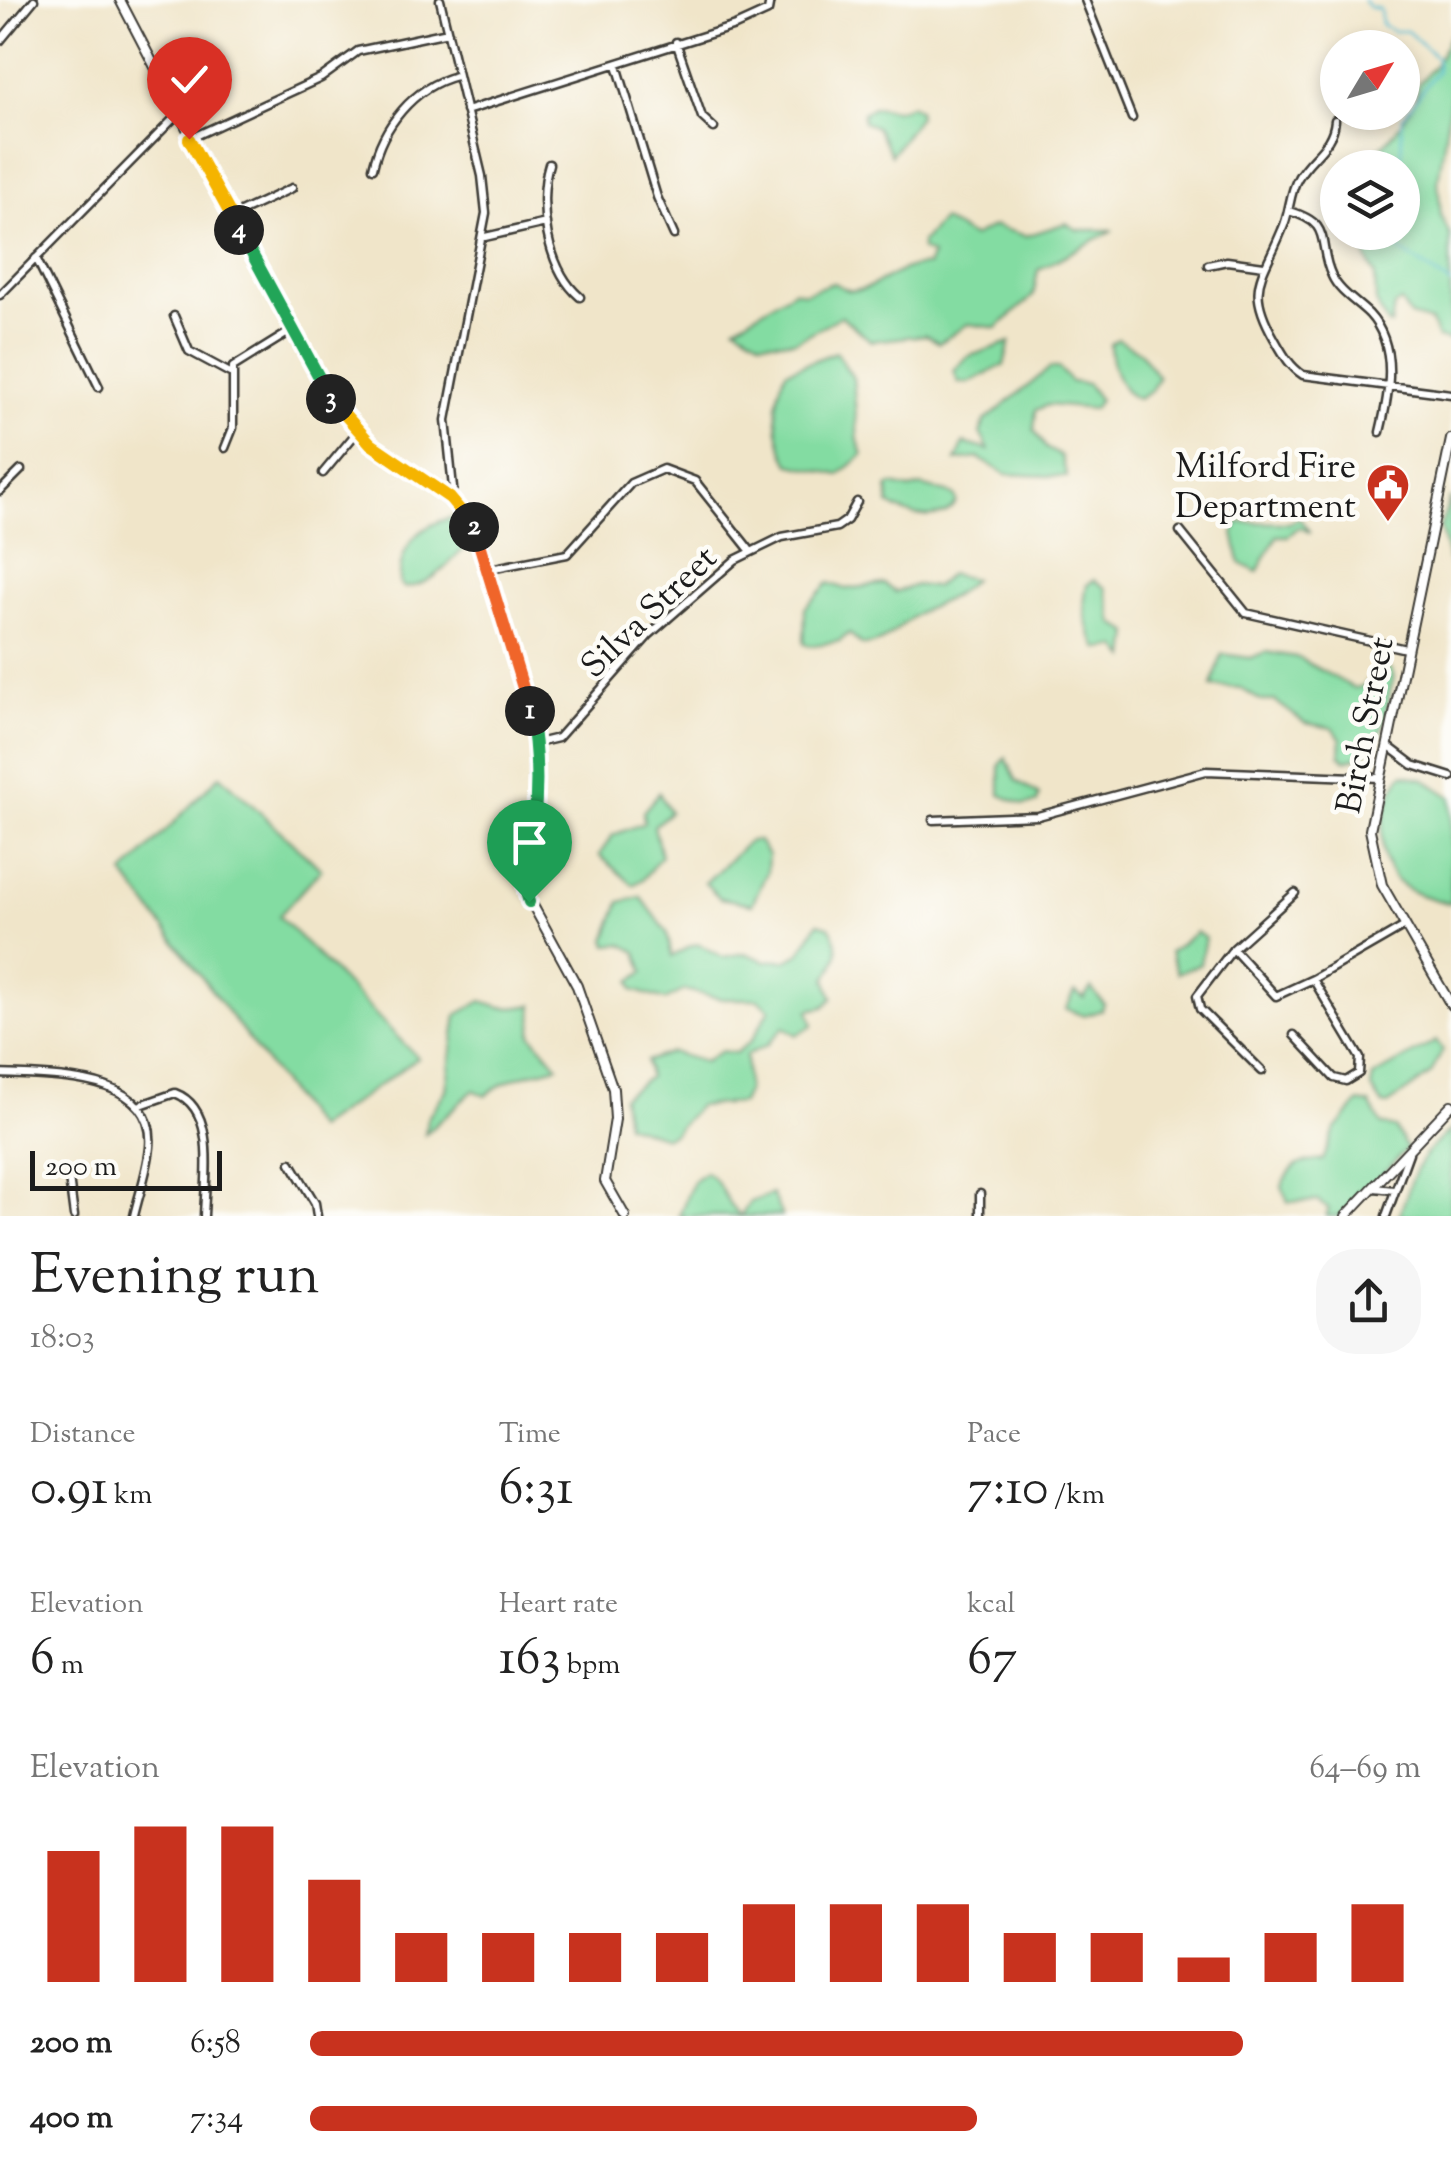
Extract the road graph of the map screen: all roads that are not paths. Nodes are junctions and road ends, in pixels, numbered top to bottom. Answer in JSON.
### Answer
{"nodes":[{"id":1,"x":34,"y":0,"type":"edge"},
{"id":2,"x":120,"y":0,"type":"edge"},
{"id":3,"x":440,"y":0,"type":"edge"},
{"id":4,"x":1085,"y":0,"type":"edge"},
{"id":5,"x":770,"y":4,"type":"edge"},
{"id":6,"x":448,"y":32,"type":"junction"},
{"id":7,"x":0,"y":41,"type":"edge"},
{"id":8,"x":676,"y":42,"type":"junction"},
{"id":9,"x":616,"y":64,"type":"junction"},
{"id":10,"x":456,"y":76,"type":"junction"},
{"id":11,"x":466,"y":111,"type":"junction"},
{"id":12,"x":177,"y":116,"type":"junction"},
{"id":13,"x":1132,"y":118,"type":"dead end"},
{"id":14,"x":714,"y":128,"type":"dead end"},
{"id":15,"x":1332,"y":130,"type":"edge"},
{"id":16,"x":189,"y":139,"type":"junction"},
{"id":17,"x":549,"y":164,"type":"dead end"},
{"id":18,"x":372,"y":168,"type":"dead end"},
{"id":19,"x":292,"y":188,"type":"dead end"},
{"id":20,"x":1290,"y":211,"type":"junction"},
{"id":21,"x":230,"y":216,"type":"junction"},
{"id":22,"x":546,"y":223,"type":"junction"},
{"id":23,"x":674,"y":235,"type":"dead end"},
{"id":24,"x":485,"y":238,"type":"junction"},
{"id":25,"x":36,"y":258,"type":"junction"},
{"id":26,"x":1208,"y":265,"type":"dead end"},
{"id":27,"x":1264,"y":266,"type":"junction"},
{"id":28,"x":0,"y":296,"type":"edge"},
{"id":29,"x":580,"y":297,"type":"dead end"},
{"id":30,"x":174,"y":316,"type":"dead end"},
{"id":31,"x":291,"y":331,"type":"junction"},
{"id":32,"x":230,"y":373,"type":"junction"},
{"id":33,"x":99,"y":387,"type":"dead end"},
{"id":34,"x":1390,"y":388,"type":"junction"},
{"id":35,"x":1451,"y":394,"type":"edge"},
{"id":36,"x":358,"y":431,"type":"junction"},
{"id":37,"x":1380,"y":432,"type":"dead end"},
{"id":38,"x":1451,"y":440,"type":"edge"},
{"id":39,"x":224,"y":448,"type":"dead end"},
{"id":40,"x":21,"y":470,"type":"dead end"},
{"id":41,"x":324,"y":472,"type":"dead end"},
{"id":42,"x":0,"y":490,"type":"edge"},
{"id":43,"x":450,"y":498,"type":"junction"},
{"id":44,"x":856,"y":502,"type":"dead end"},
{"id":45,"x":1180,"y":531,"type":"dead end"},
{"id":46,"x":749,"y":549,"type":"junction"},
{"id":47,"x":490,"y":569,"type":"junction"},
{"id":48,"x":1406,"y":649,"type":"junction"},
{"id":49,"x":534,"y":744,"type":"junction"},
{"id":50,"x":1387,"y":746,"type":"junction"},
{"id":51,"x":1451,"y":776,"type":"edge"},
{"id":52,"x":1380,"y":778,"type":"junction"},
{"id":53,"x":932,"y":820,"type":"dead end"},
{"id":54,"x":1295,"y":893,"type":"dead end"},
{"id":55,"x":1405,"y":926,"type":"junction"},
{"id":56,"x":1233,"y":948,"type":"junction"},
{"id":57,"x":1313,"y":979,"type":"junction"},
{"id":58,"x":1451,"y":1005,"type":"edge"},
{"id":59,"x":1294,"y":1036,"type":"dead end"},
{"id":60,"x":1262,"y":1071,"type":"dead end"},
{"id":61,"x":0,"y":1074,"type":"edge"},
{"id":62,"x":1451,"y":1105,"type":"edge"},
{"id":63,"x":138,"y":1106,"type":"junction"},
{"id":64,"x":1408,"y":1153,"type":"junction"},
{"id":65,"x":291,"y":1162,"type":"dead end"},
{"id":66,"x":69,"y":1178,"type":"dead end"},
{"id":67,"x":1374,"y":1188,"type":"junction"},
{"id":68,"x":1394,"y":1190,"type":"junction"},
{"id":69,"x":980,"y":1194,"type":"dead end"},
{"id":70,"x":74,"y":1216,"type":"edge"},
{"id":71,"x":134,"y":1216,"type":"edge"},
{"id":72,"x":204,"y":1216,"type":"edge"},
{"id":73,"x":317,"y":1216,"type":"edge"},
{"id":74,"x":625,"y":1216,"type":"edge"},
{"id":75,"x":980,"y":1216,"type":"edge"},
{"id":76,"x":1346,"y":1216,"type":"edge"},
{"id":77,"x":1386,"y":1216,"type":"edge"}],
"edges":[{"from":1,"to":7,"type":"street"},
{"from":2,"to":12,"type":"street"},
{"from":3,"to":6,"type":"street"},
{"from":4,"to":13,"type":"street"},
{"from":5,"to":8,"type":"street"},
{"from":6,"to":10,"type":"street"},
{"from":6,"to":16,"type":"street"},
{"from":8,"to":9,"type":"street"},
{"from":8,"to":14,"type":"street"},
{"from":9,"to":11,"type":"street"},
{"from":9,"to":23,"type":"street"},
{"from":10,"to":11,"type":"street"},
{"from":10,"to":18,"type":"street"},
{"from":11,"to":24,"type":"street"},
{"from":12,"to":16,"type":"street"},
{"from":12,"to":25,"type":"street"},
{"from":15,"to":20,"type":"street"},
{"from":16,"to":21,"type":"street"},
{"from":17,"to":22,"type":"street"},
{"from":19,"to":21,"type":"street"},
{"from":20,"to":27,"type":"street"},
{"from":20,"to":34,"type":"street"},
{"from":21,"to":31,"type":"street"},
{"from":22,"to":24,"type":"street"},
{"from":22,"to":29,"type":"street"},
{"from":24,"to":43,"type":"street"},
{"from":25,"to":28,"type":"street"},
{"from":25,"to":33,"type":"street"},
{"from":26,"to":27,"type":"street"},
{"from":27,"to":34,"type":"street"},
{"from":30,"to":32,"type":"street"},
{"from":31,"to":32,"type":"street"},
{"from":31,"to":36,"type":"street"},
{"from":32,"to":39,"type":"street"},
{"from":34,"to":35,"type":"street"},
{"from":34,"to":37,"type":"street"},
{"from":36,"to":41,"type":"street"},
{"from":36,"to":43,"type":"street"},
{"from":38,"to":48,"type":"street","name":"Birch Street"},
{"from":40,"to":42,"type":"street"},
{"from":43,"to":47,"type":"street"},
{"from":44,"to":46,"type":"street","name":"Silva Street"},
{"from":45,"to":48,"type":"street"},
{"from":46,"to":47,"type":"street"},
{"from":46,"to":49,"type":"street","name":"Silva Street"},
{"from":47,"to":49,"type":"street"},
{"from":48,"to":50,"type":"street","name":"Birch Street"},
{"from":49,"to":74,"type":"street"},
{"from":50,"to":51,"type":"street"},
{"from":50,"to":52,"type":"street","name":"Birch Street"},
{"from":52,"to":53,"type":"street"},
{"from":52,"to":55,"type":"street","name":"Birch Street"},
{"from":54,"to":56,"type":"street"},
{"from":55,"to":57,"type":"street"},
{"from":55,"to":58,"type":"street","name":"Birch Street"},
{"from":56,"to":57,"type":"street"},
{"from":56,"to":60,"type":"street"},
{"from":57,"to":59,"type":"street"},
{"from":61,"to":63,"type":"street"},
{"from":62,"to":64,"type":"street"},
{"from":63,"to":71,"type":"street"},
{"from":63,"to":72,"type":"street"},
{"from":64,"to":67,"type":"street"},
{"from":64,"to":68,"type":"street"},
{"from":65,"to":73,"type":"street"},
{"from":66,"to":70,"type":"street"},
{"from":67,"to":68,"type":"street"},
{"from":67,"to":76,"type":"street"},
{"from":68,"to":77,"type":"street"},
{"from":69,"to":75,"type":"street"}]}
